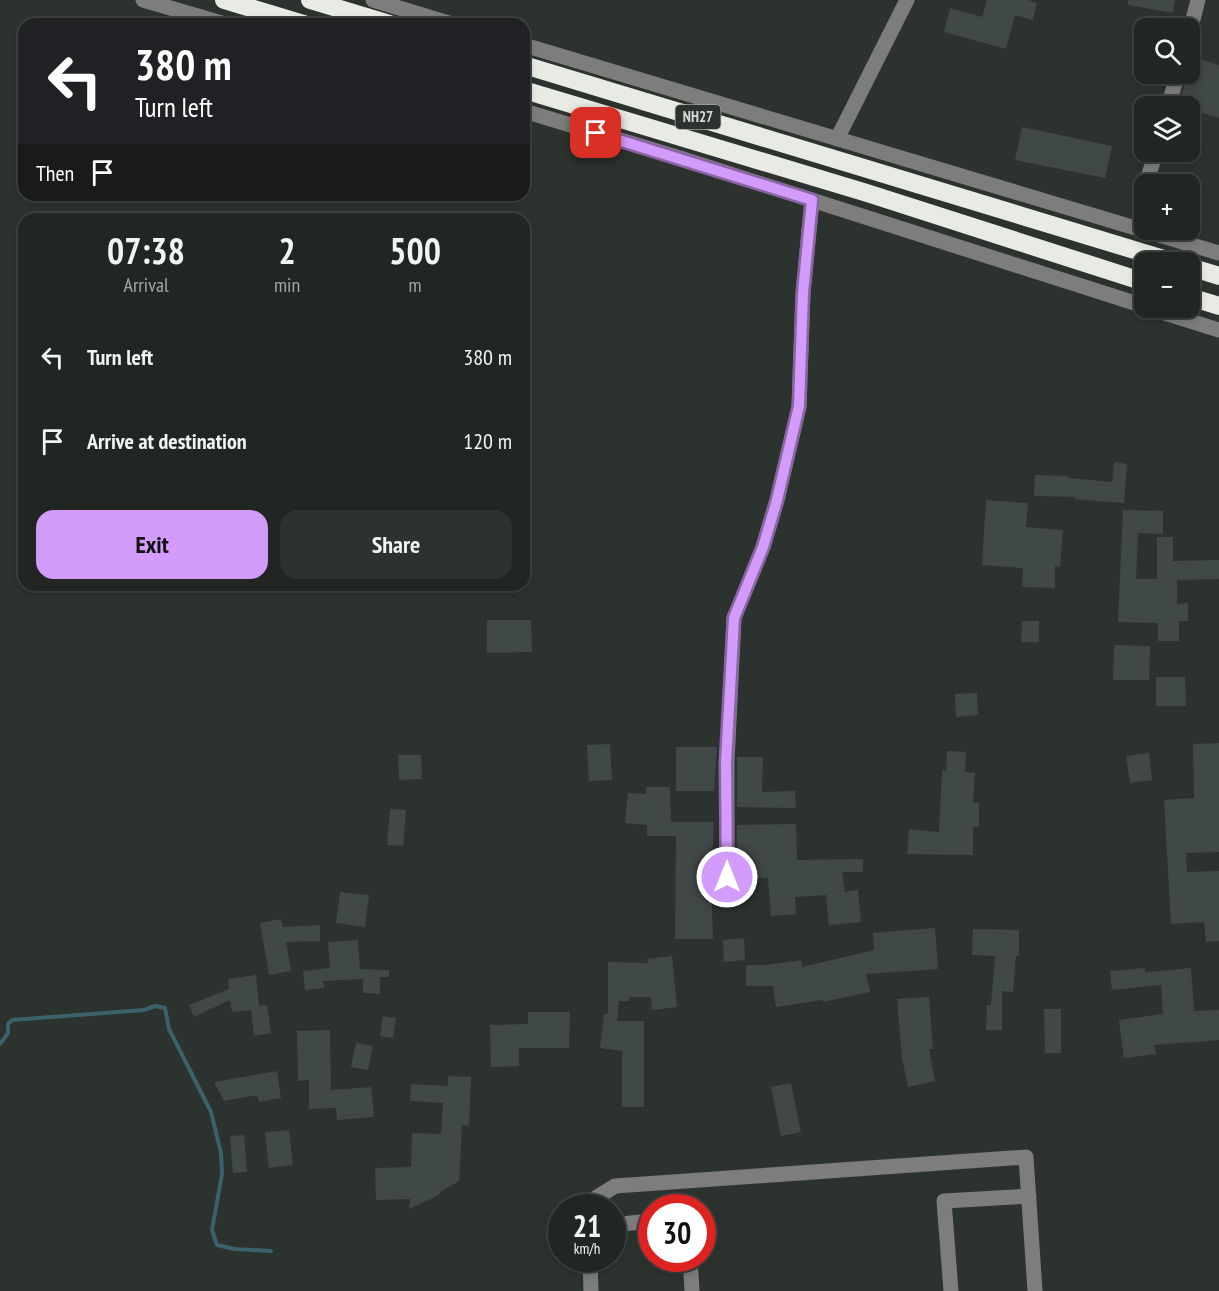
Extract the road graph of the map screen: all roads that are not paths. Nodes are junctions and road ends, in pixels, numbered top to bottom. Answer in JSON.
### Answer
{"nodes":[{"id":1,"x":143,"y":0,"type":"edge"},
{"id":2,"x":224,"y":0,"type":"edge"},
{"id":3,"x":310,"y":0,"type":"edge"},
{"id":4,"x":373,"y":0,"type":"edge"},
{"id":5,"x":907,"y":0,"type":"edge"},
{"id":6,"x":1198,"y":0,"type":"edge"},
{"id":7,"x":204,"y":18,"type":"edge"},
{"id":8,"x":284,"y":18,"type":"edge"},
{"id":9,"x":370,"y":18,"type":"edge"},
{"id":10,"x":432,"y":18,"type":"edge"},
{"id":11,"x":1193,"y":18,"type":"edge"},
{"id":12,"x":530,"y":47,"type":"edge"},
{"id":13,"x":530,"y":66,"type":"edge"},
{"id":14,"x":530,"y":92,"type":"edge"},
{"id":15,"x":530,"y":113,"type":"edge"},
{"id":16,"x":837,"y":139,"type":"junction"},
{"id":17,"x":812,"y":200,"type":"junction"},
{"id":18,"x":1141,"y":252,"type":"edge"},
{"id":19,"x":1219,"y":253,"type":"edge"},
{"id":20,"x":1200,"y":270,"type":"edge"},
{"id":21,"x":1219,"y":276,"type":"edge"},
{"id":22,"x":1134,"y":279,"type":"edge"},
{"id":23,"x":1200,"y":300,"type":"edge"},
{"id":24,"x":1134,"y":303,"type":"edge"},
{"id":25,"x":1219,"y":306,"type":"edge"},
{"id":26,"x":1181,"y":318,"type":"edge"},
{"id":27,"x":1219,"y":330,"type":"edge"},
{"id":28,"x":727,"y":877,"type":"dead end"},
{"id":29,"x":602,"y":1194,"type":"edge"},
{"id":30,"x":1029,"y":1196,"type":"junction"},
{"id":31,"x":590,"y":1272,"type":"edge"},
{"id":32,"x":691,"y":1272,"type":"edge"},
{"id":33,"x":591,"y":1291,"type":"edge"},
{"id":34,"x":692,"y":1291,"type":"edge"},
{"id":35,"x":951,"y":1291,"type":"edge"},
{"id":36,"x":1035,"y":1291,"type":"edge"}],
"edges":[{"from":1,"to":7,"type":"street"},
{"from":2,"to":8,"type":"highway"},
{"from":3,"to":9,"type":"highway"},
{"from":4,"to":10,"type":"street"},
{"from":5,"to":16,"type":"street"},
{"from":6,"to":11,"type":"street"},
{"from":12,"to":16,"type":"street"},
{"from":13,"to":18,"type":"highway","number":"NH27"},
{"from":14,"to":22,"type":"highway","number":"NH27"},
{"from":15,"to":17,"type":"street"},
{"from":16,"to":19,"type":"street"},
{"from":17,"to":24,"type":"street"},
{"from":17,"to":28,"type":"street"},
{"from":20,"to":21,"type":"highway"},
{"from":23,"to":25,"type":"highway"},
{"from":26,"to":27,"type":"street"},
{"from":29,"to":30,"type":"street"},
{"from":30,"to":35,"type":"street"},
{"from":30,"to":36,"type":"street"},
{"from":31,"to":33,"type":"street"},
{"from":32,"to":34,"type":"street"}]}
